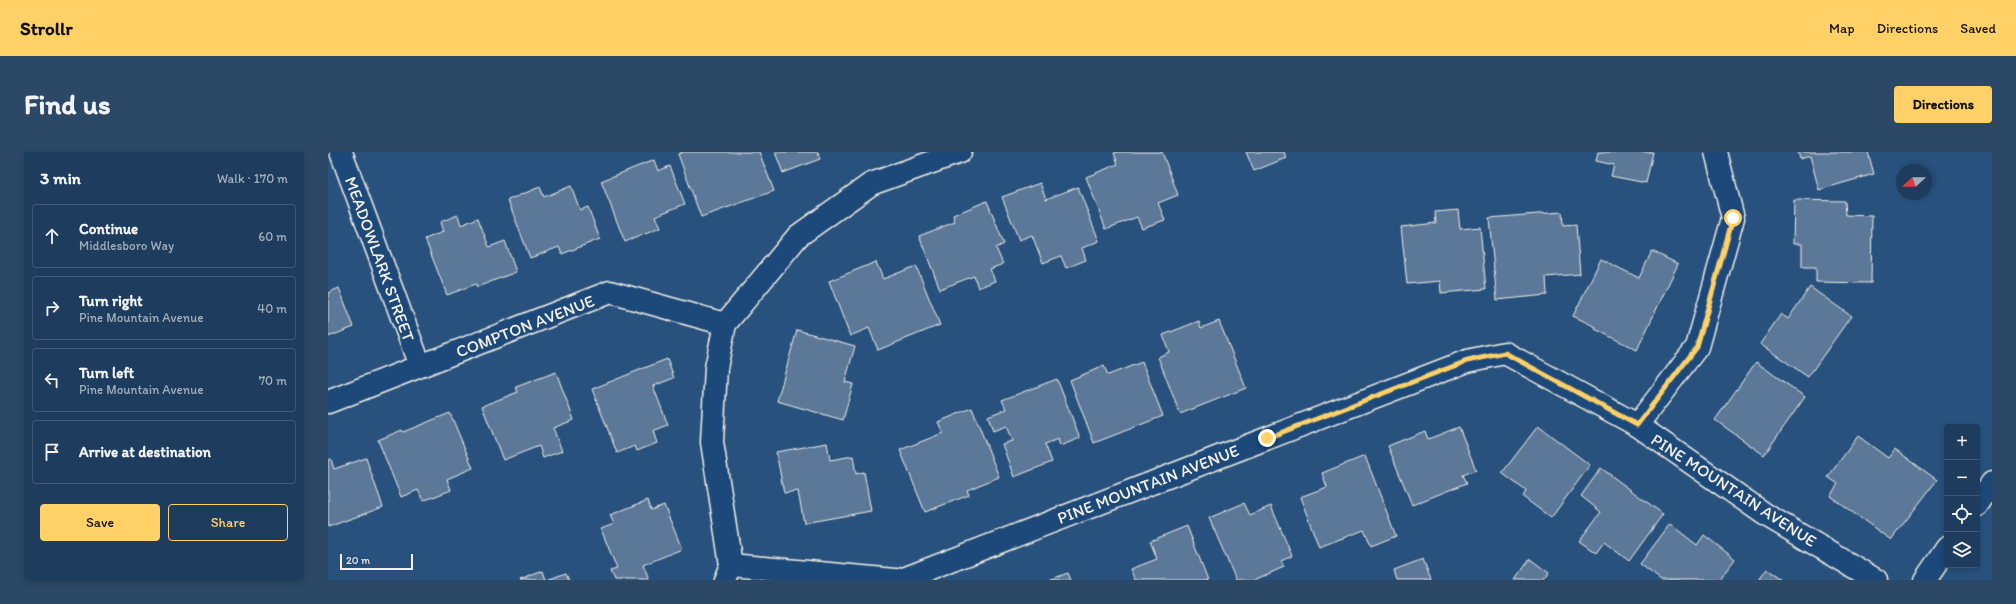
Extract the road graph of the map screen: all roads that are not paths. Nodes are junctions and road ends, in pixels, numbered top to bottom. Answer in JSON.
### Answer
{"nodes":[{"id":1,"x":341,"y":152,"type":"edge"},
{"id":2,"x":960,"y":152,"type":"edge"},
{"id":3,"x":1716,"y":152,"type":"edge"},
{"id":4,"x":725,"y":324,"type":"junction"},
{"id":5,"x":420,"y":366,"type":"junction"},
{"id":6,"x":328,"y":402,"type":"edge"},
{"id":7,"x":1637,"y":425,"type":"junction"},
{"id":8,"x":1992,"y":483,"type":"edge"},
{"id":9,"x":1980,"y":501,"type":"edge"},
{"id":10,"x":1944,"y":552,"type":"edge"},
{"id":11,"x":728,"y":572,"type":"edge"},
{"id":12,"x":895,"y":580,"type":"edge"},
{"id":13,"x":901,"y":580,"type":"edge"},
{"id":14,"x":1876,"y":580,"type":"edge"},
{"id":15,"x":1925,"y":580,"type":"edge"}],
"edges":[{"from":1,"to":5,"type":"street","name":"MEADOWLARK STREET"},
{"from":2,"to":4,"type":"street"},
{"from":3,"to":7,"type":"street"},
{"from":4,"to":5,"type":"street","name":"COMPTON AVENUE"},
{"from":4,"to":11,"type":"street"},
{"from":5,"to":6,"type":"street","name":"COMPTON AVENUE"},
{"from":7,"to":13,"type":"street","name":"PINE MOUNTAIN AVENUE"},
{"from":7,"to":14,"type":"street","name":"PINE MOUNTAIN AVENUE"},
{"from":8,"to":9,"type":"street"},
{"from":10,"to":15,"type":"street"},
{"from":11,"to":12,"type":"street"}]}
